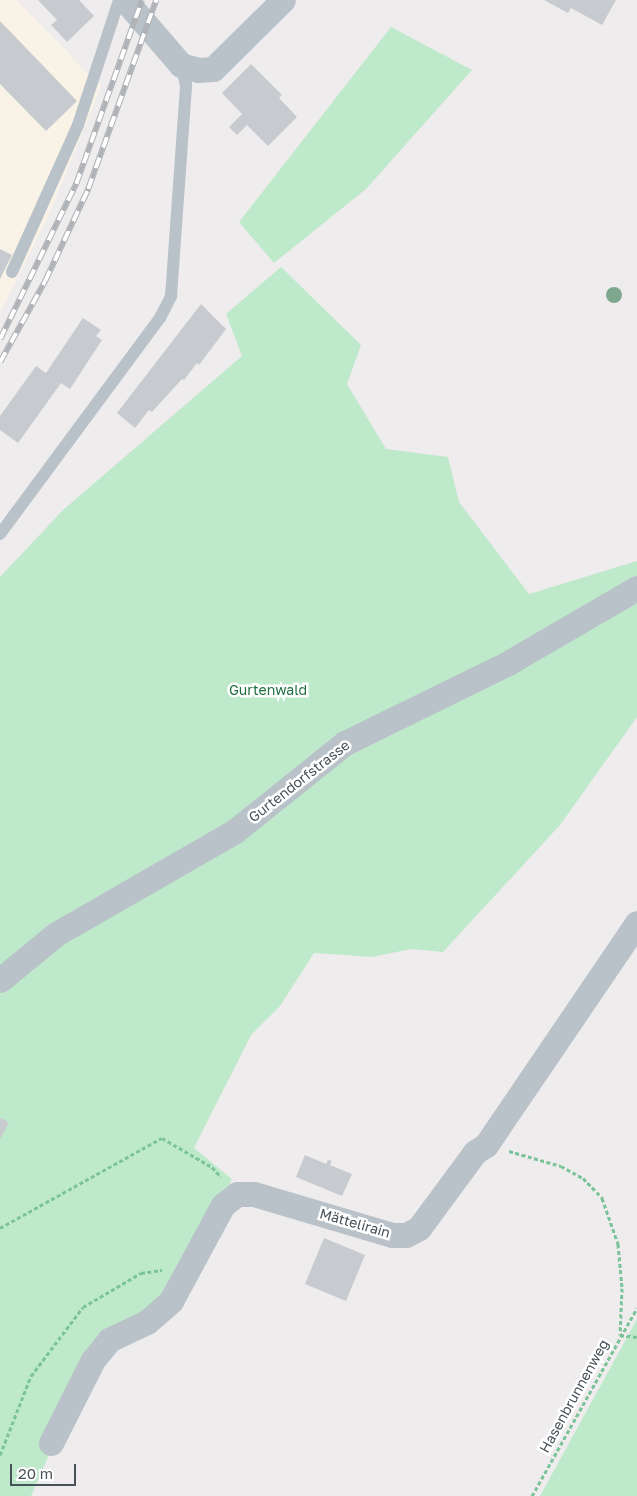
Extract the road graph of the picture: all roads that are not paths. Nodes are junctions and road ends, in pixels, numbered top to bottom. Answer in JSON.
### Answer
{"nodes":[{"id":1,"x":118,"y":0,"type":"edge"},
{"id":2,"x":125,"y":0,"type":"edge"},
{"id":3,"x":283,"y":0,"type":"edge"},
{"id":4,"x":181,"y":65,"type":"junction"},
{"id":5,"x":12,"y":272,"type":"dead end"},
{"id":6,"x":0,"y":534,"type":"edge"},
{"id":7,"x":637,"y":588,"type":"edge"},
{"id":8,"x":637,"y":923,"type":"edge"},
{"id":9,"x":0,"y":980,"type":"edge"},
{"id":10,"x":50,"y":1443,"type":"dead end"}],
"edges":[{"from":1,"to":5,"type":"lane"},
{"from":2,"to":4,"type":"street"},
{"from":3,"to":4,"type":"street"},
{"from":4,"to":6,"type":"lane"},
{"from":7,"to":9,"type":"street","name":"Gurtendorfstrasse"},
{"from":8,"to":10,"type":"street","name":"Mättelirain"}]}
